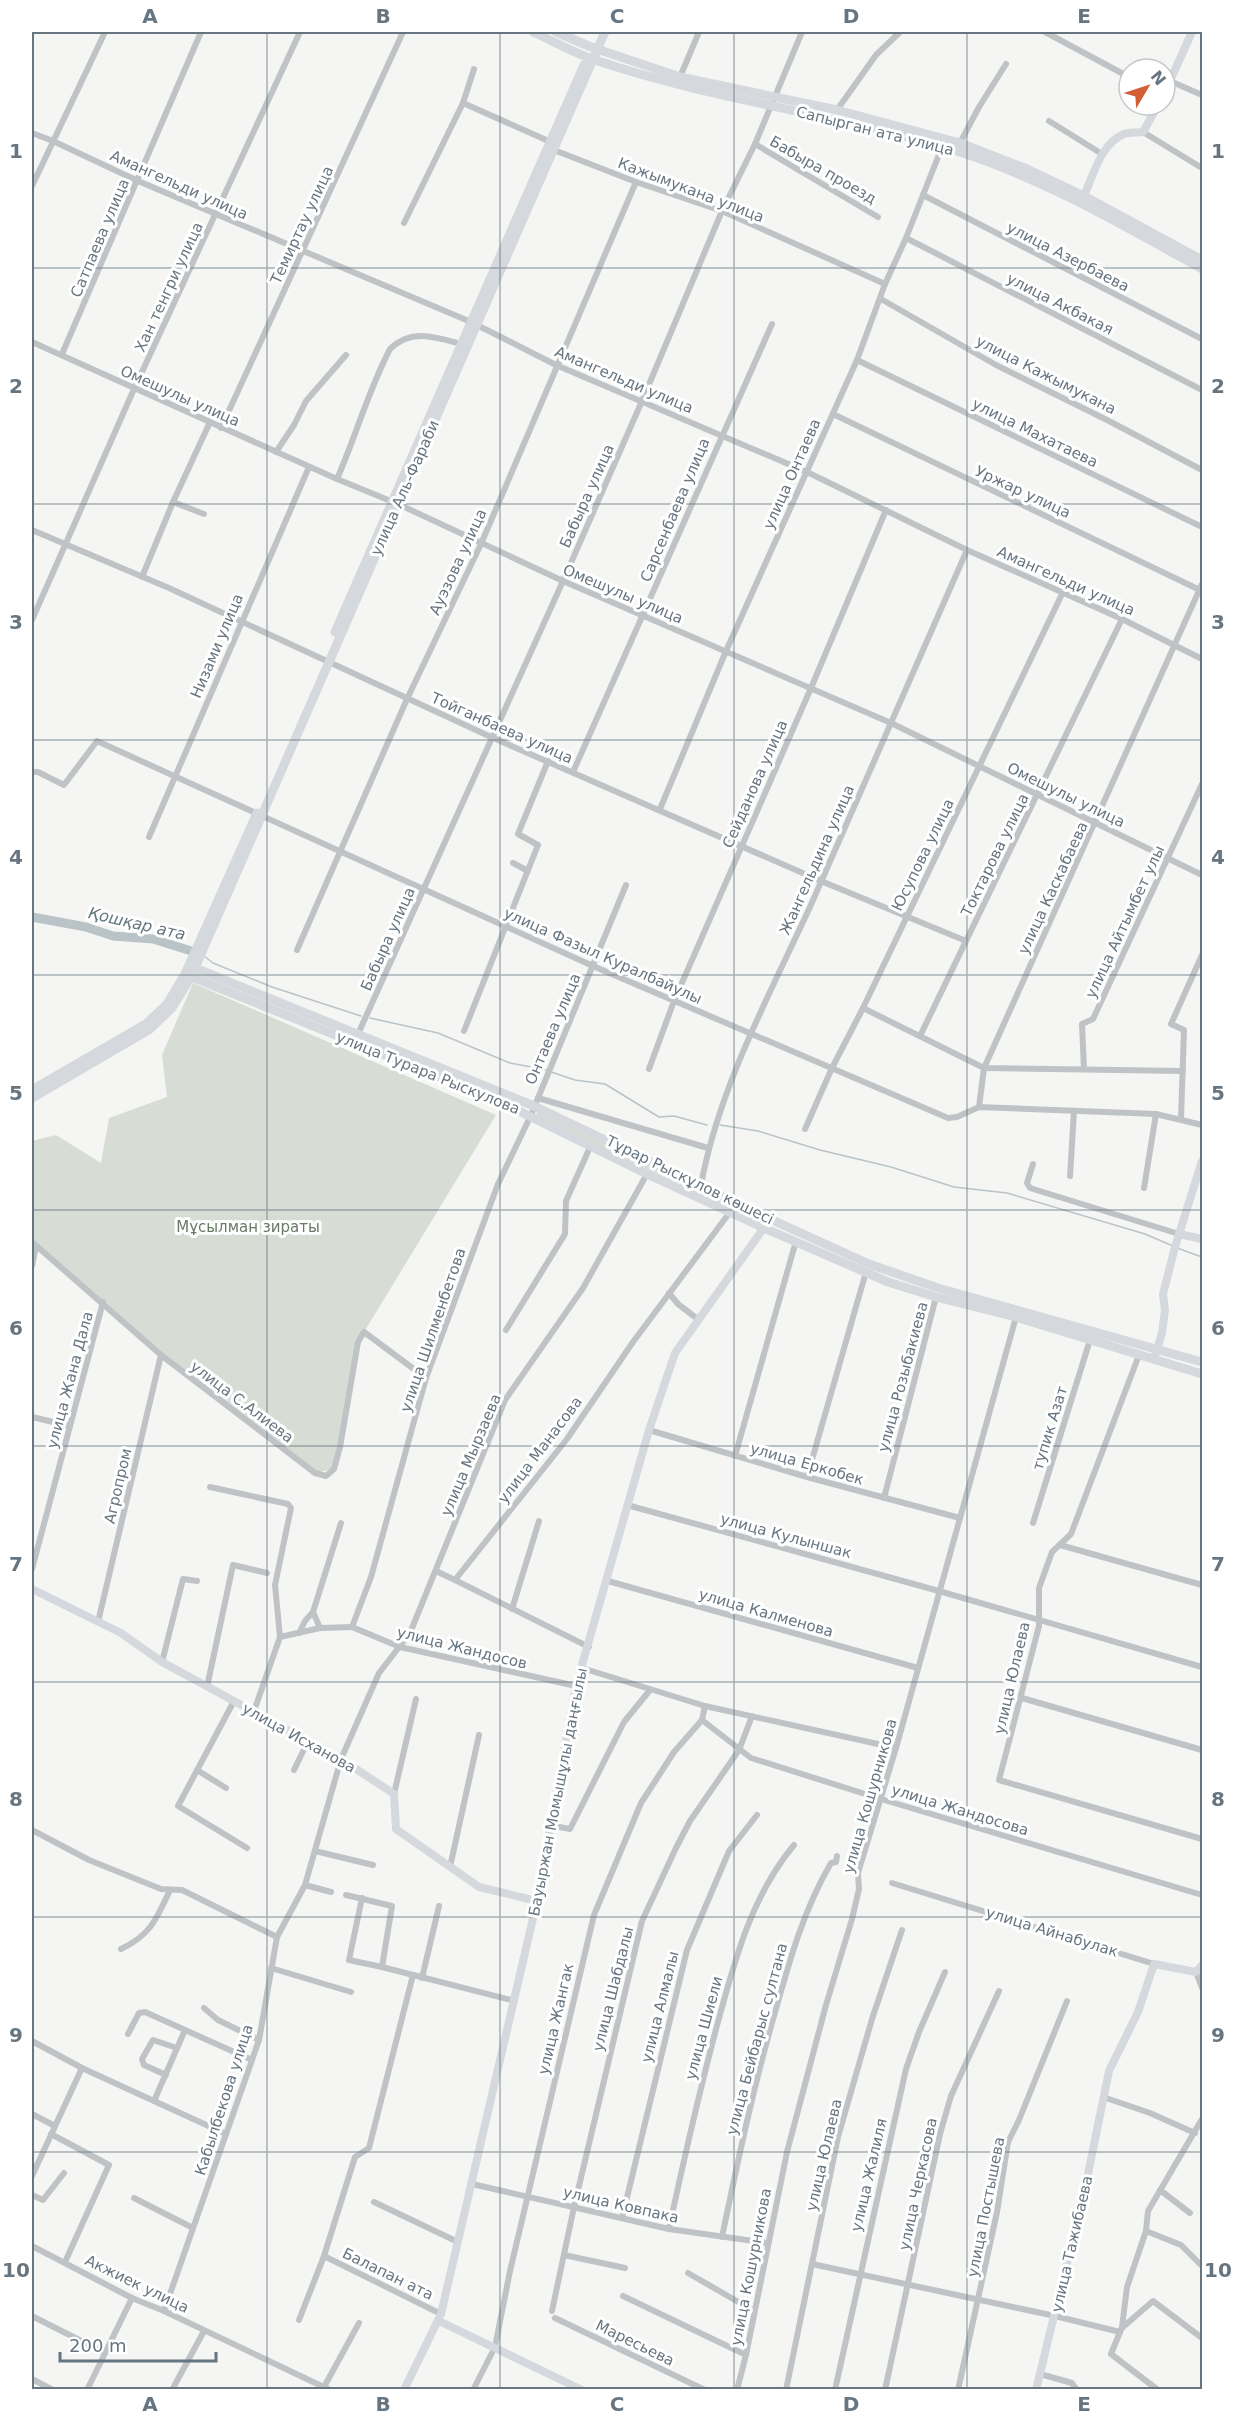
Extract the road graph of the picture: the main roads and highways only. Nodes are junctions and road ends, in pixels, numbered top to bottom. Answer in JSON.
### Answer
{"nodes":[{"id":1,"x":533,"y":32,"type":"edge"},
{"id":2,"x":556,"y":32,"type":"edge"},
{"id":3,"x":598,"y":32,"type":"edge"},
{"id":4,"x":605,"y":32,"type":"edge"},
{"id":5,"x":1192,"y":32,"type":"edge"},
{"id":6,"x":592,"y":53,"type":"junction"},
{"id":7,"x":1177,"y":65,"type":"edge"},
{"id":8,"x":772,"y":101,"type":"junction"},
{"id":9,"x":1151,"y":117,"type":"edge"},
{"id":10,"x":1084,"y":196,"type":"junction"},
{"id":11,"x":1203,"y":260,"type":"edge"},
{"id":12,"x":1203,"y":269,"type":"edge"},
{"id":13,"x":474,"y":324,"type":"junction"},
{"id":14,"x":395,"y":503,"type":"junction"},
{"id":15,"x":191,"y":967,"type":"junction"},
{"id":16,"x":32,"y":1090,"type":"edge"},
{"id":17,"x":32,"y":1098,"type":"edge"},
{"id":18,"x":534,"y":1107,"type":"junction"},
{"id":19,"x":1203,"y":1161,"type":"edge"},
{"id":20,"x":667,"y":1183,"type":"joint"},
{"id":21,"x":770,"y":1219,"type":"junction"},
{"id":22,"x":764,"y":1228,"type":"junction"},
{"id":23,"x":1179,"y":1234,"type":"junction"},
{"id":24,"x":1203,"y":1239,"type":"edge"},
{"id":25,"x":890,"y":1271,"type":"junction"},
{"id":26,"x":888,"y":1282,"type":"junction"},
{"id":27,"x":1157,"y":1349,"type":"junction"},
{"id":28,"x":1154,"y":1359,"type":"junction"},
{"id":29,"x":1203,"y":1362,"type":"edge"},
{"id":30,"x":1203,"y":1374,"type":"edge"},
{"id":31,"x":32,"y":1589,"type":"edge"},
{"id":32,"x":537,"y":1902,"type":"junction"},
{"id":33,"x":1154,"y":1964,"type":"joint"},
{"id":34,"x":1203,"y":1965,"type":"edge"},
{"id":35,"x":440,"y":2318,"type":"junction"},
{"id":36,"x":404,"y":2390,"type":"edge"},
{"id":37,"x":582,"y":2390,"type":"edge"},
{"id":38,"x":1036,"y":2390,"type":"edge"}],
"edges":[{"from":1,"to":6,"type":"main road","name":"Сапырган ата улица"},
{"from":2,"to":6,"type":"main road","name":"Сапырган ата улица"},
{"from":3,"to":6,"type":"main road","name":"улица Аль-Фараби"},
{"from":4,"to":6,"type":"main road","name":"улица Аль-Фараби"},
{"from":5,"to":7,"type":"main road"},
{"from":6,"to":8,"type":"main road","name":"Сапырган ата улица"},
{"from":6,"to":8,"type":"main road","name":"Сапырган ата улица"},
{"from":6,"to":13,"type":"main road","name":"улица Аль-Фараби"},
{"from":8,"to":10,"type":"main road","name":"Сапырган ата улица"},
{"from":8,"to":12,"type":"main road","name":"Сапырган ата улица"},
{"from":9,"to":10,"type":"main road"},
{"from":10,"to":11,"type":"main road","name":"Сапырган ата улица"},
{"from":13,"to":14,"type":"main road","name":"улица Аль-Фараби"},
{"from":13,"to":14,"type":"main road","name":"улица Аль-Фараби"},
{"from":14,"to":15,"type":"main road","name":"улица Аль-Фараби"},
{"from":15,"to":16,"type":"main road"},
{"from":15,"to":17,"type":"main road"},
{"from":15,"to":18,"type":"main road","name":"улица Турара Рыскулова"},
{"from":15,"to":18,"type":"main road","name":"Тұрар Рыскұлов көшесі"},
{"from":18,"to":20,"type":"main road","name":"улица Турара Рыскулова"},
{"from":18,"to":21,"type":"main road","name":"Тұрар Рыскұлов көшесі"},
{"from":19,"to":23,"type":"main road"},
{"from":20,"to":22,"type":"main road","name":"Тұрар Рыскұлов көшесі"},
{"from":21,"to":22,"type":"main road","name":"Бауыржан Момышұлы даңғылы"},
{"from":21,"to":25,"type":"main road","name":"Тұрар Рыскұлов көшесі"},
{"from":22,"to":26,"type":"main road","name":"Тұрар Рыскұлов көшесі"},
{"from":22,"to":32,"type":"main road","name":"Бауыржан Момышұлы даңғылы"},
{"from":23,"to":24,"type":"main road"},
{"from":23,"to":27,"type":"main road"},
{"from":25,"to":26,"type":"main road"},
{"from":25,"to":27,"type":"main road","name":"Тұрар Рыскұлов көшесі"},
{"from":26,"to":28,"type":"main road","name":"Тұрар Рыскұлов көшесі"},
{"from":27,"to":28,"type":"main road"},
{"from":27,"to":29,"type":"main road","name":"Тұрар Рыскұлов көшесі"},
{"from":28,"to":30,"type":"main road","name":"Тұрар Рыскұлов көшесі"},
{"from":31,"to":32,"type":"main road","name":"улица Исханова"},
{"from":32,"to":35,"type":"main road","name":"Бауыржан Момышұлы даңғылы"},
{"from":33,"to":34,"type":"main road","name":"улица Айнабулак"},
{"from":33,"to":38,"type":"main road","name":"улица Тажибаева"},
{"from":35,"to":36,"type":"main road","name":"Бауыржан Момышұлы даңғылы"},
{"from":35,"to":37,"type":"main road"}]}
